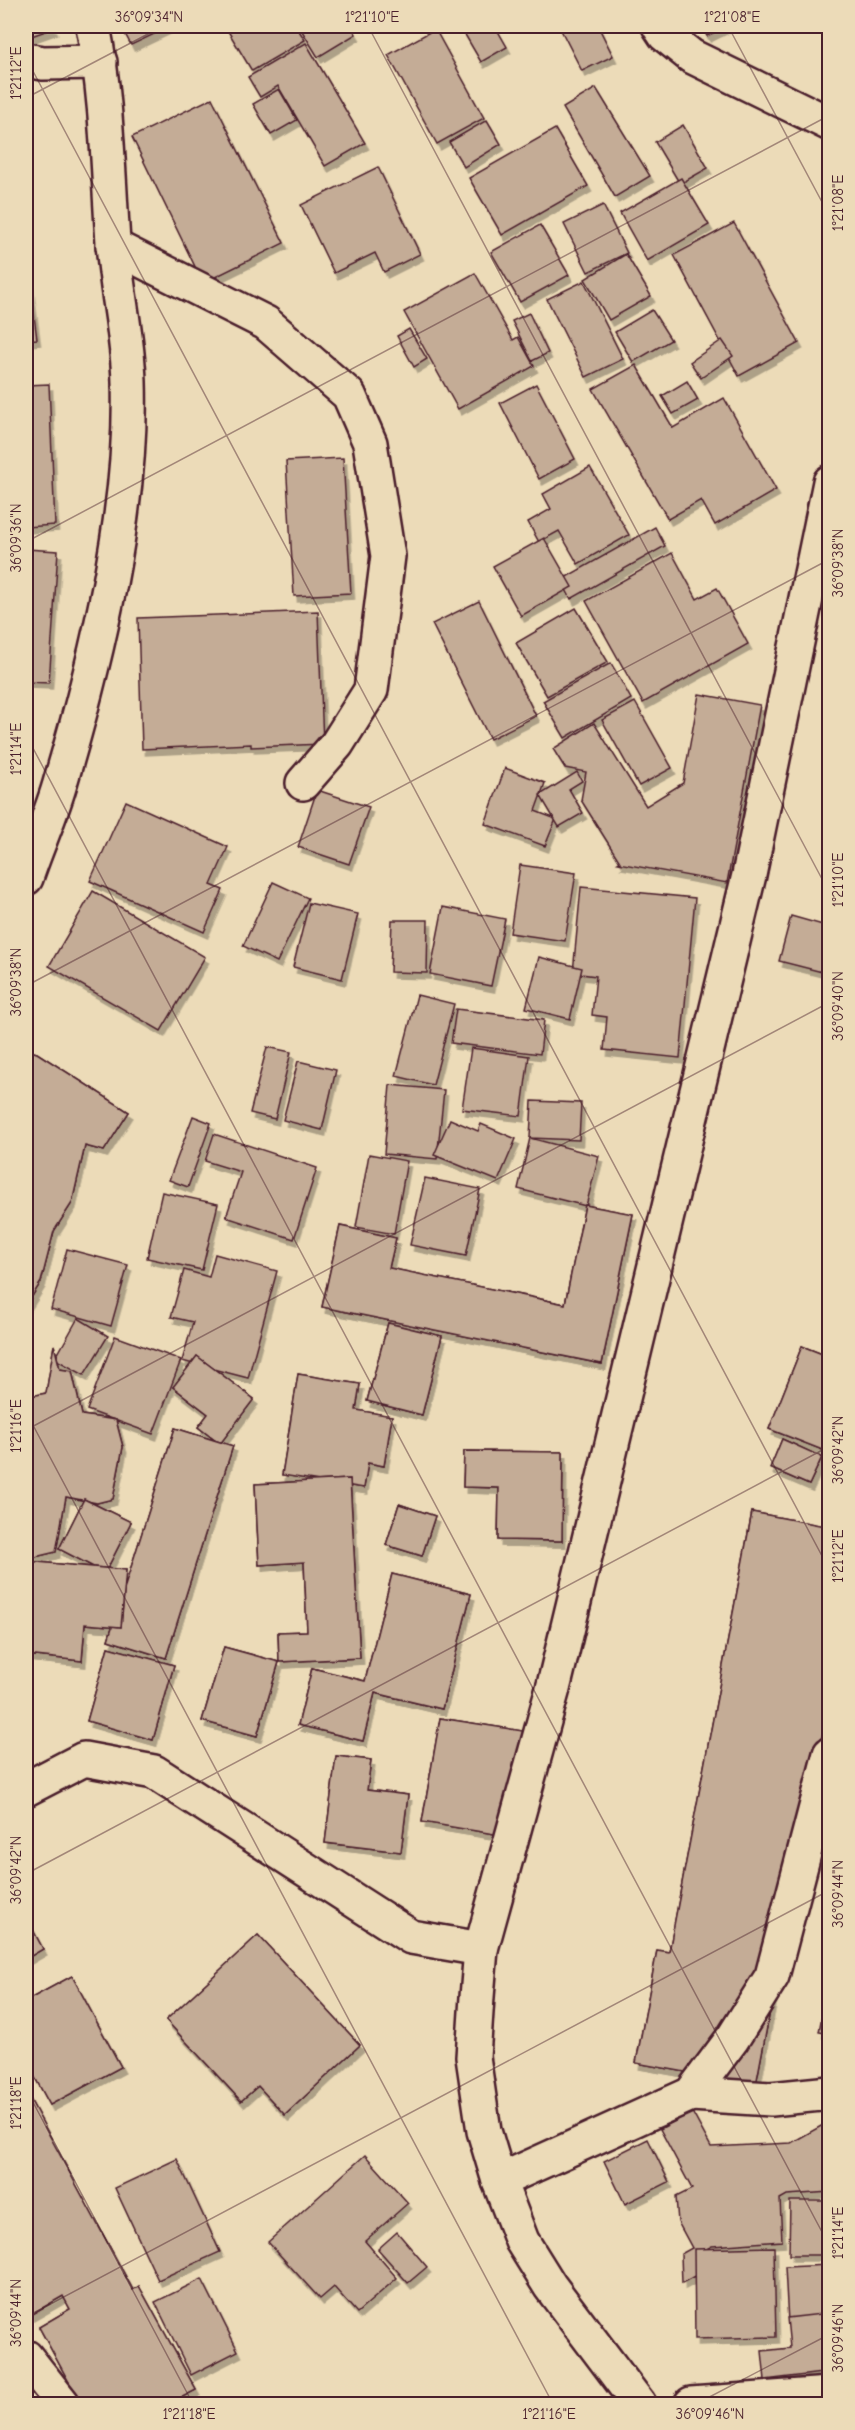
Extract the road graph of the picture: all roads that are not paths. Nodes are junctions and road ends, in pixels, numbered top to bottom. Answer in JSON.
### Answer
{"nodes":[{"id":1,"x":93,"y":26,"type":"edge"},
{"id":2,"x":659,"y":26,"type":"edge"},
{"id":3,"x":26,"y":60,"type":"edge"},
{"id":4,"x":100,"y":62,"type":"junction"},
{"id":5,"x":830,"y":124,"type":"edge"},
{"id":6,"x":113,"y":246,"type":"junction"},
{"id":7,"x":830,"y":482,"type":"edge"},
{"id":8,"x":303,"y":783,"type":"dead end"},
{"id":9,"x":26,"y":878,"type":"edge"},
{"id":10,"x":830,"y":1754,"type":"edge"},
{"id":11,"x":26,"y":1789,"type":"edge"},
{"id":12,"x":481,"y":1949,"type":"junction"},
{"id":13,"x":830,"y":2092,"type":"edge"},
{"id":14,"x":691,"y":2094,"type":"junction"},
{"id":15,"x":499,"y":2181,"type":"junction"},
{"id":16,"x":26,"y":2358,"type":"edge"},
{"id":17,"x":830,"y":2394,"type":"edge"},
{"id":18,"x":63,"y":2404,"type":"edge"},
{"id":19,"x":639,"y":2404,"type":"edge"},
{"id":20,"x":691,"y":2404,"type":"edge"}],
"edges":[{"from":1,"to":4,"type":"street"},
{"from":2,"to":5,"type":"street"},
{"from":3,"to":4,"type":"street"},
{"from":4,"to":6,"type":"street"},
{"from":6,"to":8,"type":"street"},
{"from":6,"to":9,"type":"street"},
{"from":7,"to":12,"type":"street"},
{"from":10,"to":14,"type":"street"},
{"from":11,"to":12,"type":"street"},
{"from":12,"to":15,"type":"street"},
{"from":13,"to":14,"type":"street"},
{"from":14,"to":15,"type":"street"},
{"from":15,"to":19,"type":"street"},
{"from":16,"to":18,"type":"street"},
{"from":17,"to":20,"type":"street"}]}
